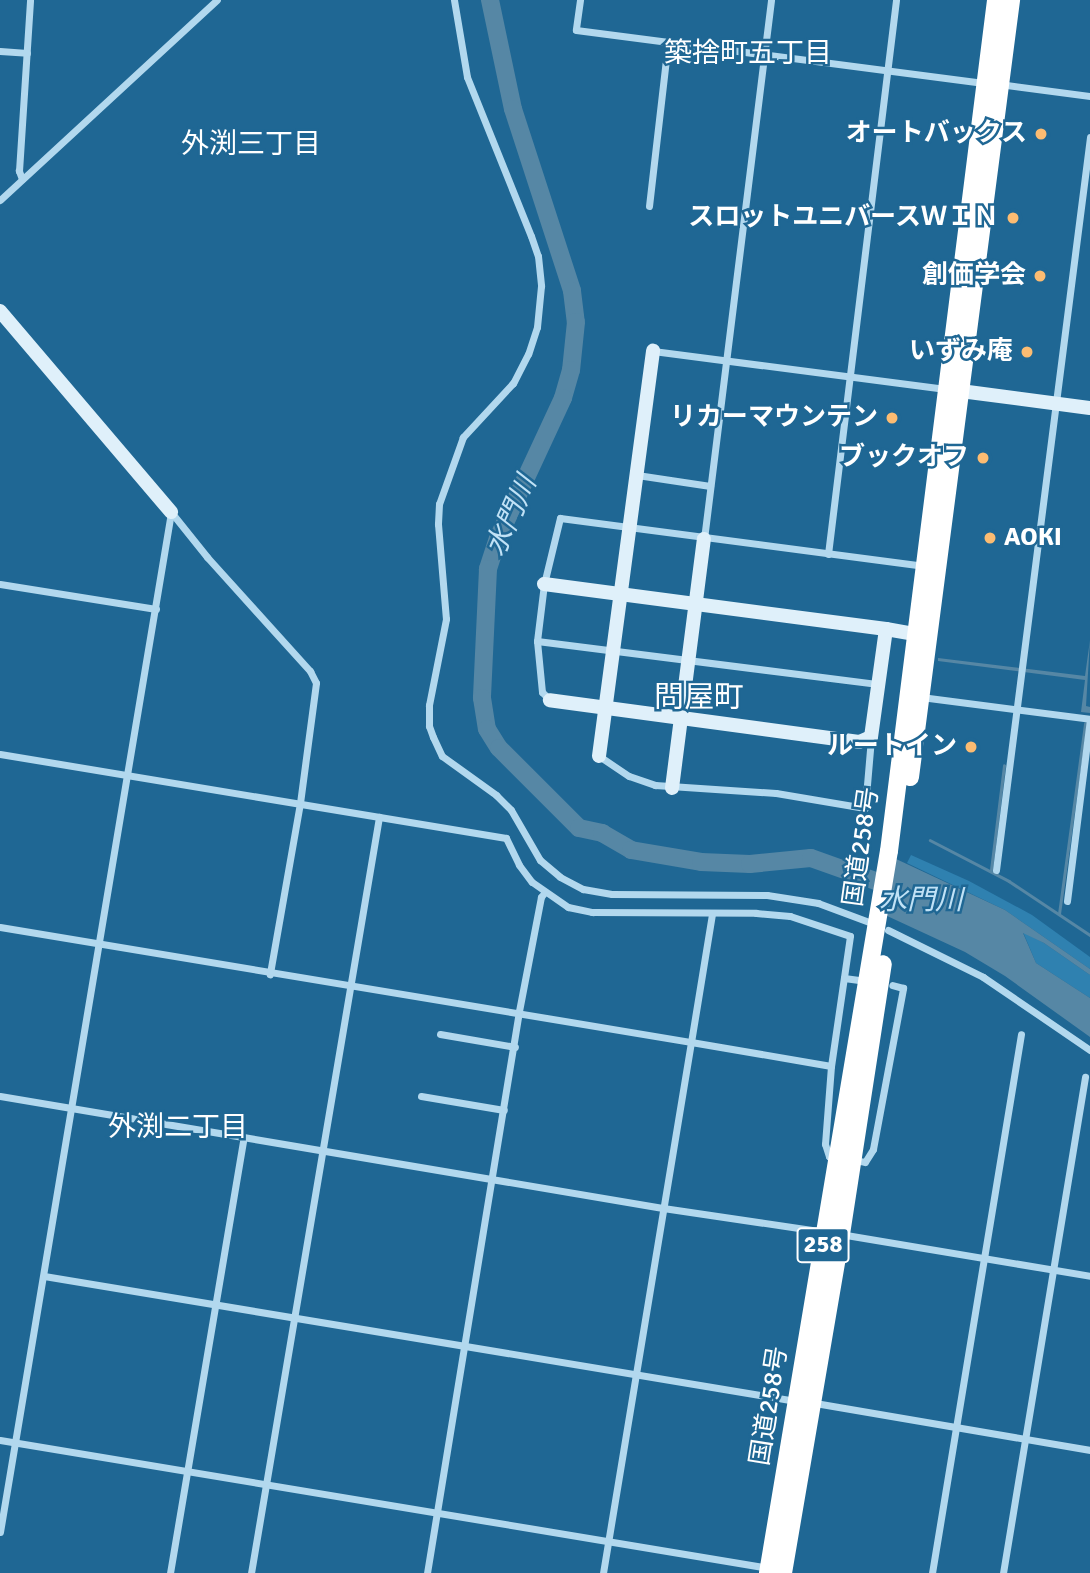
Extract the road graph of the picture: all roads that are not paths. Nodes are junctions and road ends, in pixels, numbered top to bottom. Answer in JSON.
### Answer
{"nodes":[{"id":1,"x":30,"y":0,"type":"edge"},
{"id":2,"x":217,"y":0,"type":"edge"},
{"id":3,"x":454,"y":0,"type":"edge"},
{"id":4,"x":580,"y":0,"type":"edge"},
{"id":5,"x":771,"y":0,"type":"edge"},
{"id":6,"x":896,"y":0,"type":"edge"},
{"id":7,"x":996,"y":0,"type":"edge"},
{"id":8,"x":1011,"y":0,"type":"edge"},
{"id":9,"x":668,"y":43,"type":"junction"},
{"id":10,"x":0,"y":51,"type":"edge"},
{"id":11,"x":27,"y":53,"type":"junction"},
{"id":12,"x":765,"y":55,"type":"junction"},
{"id":13,"x":888,"y":70,"type":"junction"},
{"id":14,"x":992,"y":83,"type":"junction"},
{"id":15,"x":1090,"y":96,"type":"edge"},
{"id":16,"x":1090,"y":137,"type":"edge"},
{"id":17,"x":22,"y":180,"type":"junction"},
{"id":18,"x":0,"y":200,"type":"edge"},
{"id":19,"x":649,"y":206,"type":"dead end"},
{"id":20,"x":0,"y":311,"type":"edge"},
{"id":21,"x":653,"y":351,"type":"joint"},
{"id":22,"x":724,"y":360,"type":"junction"},
{"id":23,"x":849,"y":377,"type":"junction"},
{"id":24,"x":954,"y":390,"type":"junction"},
{"id":25,"x":1055,"y":404,"type":"junction"},
{"id":26,"x":1090,"y":408,"type":"edge"},
{"id":27,"x":636,"y":475,"type":"junction"},
{"id":28,"x":710,"y":486,"type":"junction"},
{"id":29,"x":171,"y":512,"type":"junction"},
{"id":30,"x":629,"y":528,"type":"junction"},
{"id":31,"x":704,"y":539,"type":"junction"},
{"id":32,"x":828,"y":554,"type":"junction"},
{"id":33,"x":924,"y":566,"type":"junction"},
{"id":34,"x":544,"y":583,"type":"junction"},
{"id":35,"x":0,"y":584,"type":"edge"},
{"id":36,"x":620,"y":594,"type":"junction"},
{"id":37,"x":695,"y":606,"type":"junction"},
{"id":38,"x":156,"y":609,"type":"junction"},
{"id":39,"x":886,"y":629,"type":"junction"},
{"id":40,"x":922,"y":635,"type":"junction"},
{"id":41,"x":537,"y":641,"type":"junction"},
{"id":42,"x":613,"y":649,"type":"junction"},
{"id":43,"x":689,"y":659,"type":"junction"},
{"id":44,"x":878,"y":684,"type":"junction"},
{"id":45,"x":921,"y":697,"type":"junction"},
{"id":46,"x":550,"y":700,"type":"joint"},
{"id":47,"x":605,"y":708,"type":"junction"},
{"id":48,"x":1017,"y":710,"type":"junction"},
{"id":49,"x":681,"y":718,"type":"junction"},
{"id":50,"x":1090,"y":719,"type":"edge"},
{"id":51,"x":871,"y":737,"type":"junction"},
{"id":52,"x":0,"y":754,"type":"edge"},
{"id":53,"x":599,"y":756,"type":"joint"},
{"id":54,"x":127,"y":776,"type":"junction"},
{"id":55,"x":673,"y":788,"type":"junction"},
{"id":56,"x":300,"y":803,"type":"junction"},
{"id":57,"x":379,"y":817,"type":"junction"},
{"id":58,"x":894,"y":852,"type":"junction"},
{"id":59,"x":996,"y":870,"type":"dead end"},
{"id":60,"x":544,"y":893,"type":"junction"},
{"id":61,"x":1067,"y":901,"type":"dead end"},
{"id":62,"x":712,"y":914,"type":"junction"},
{"id":63,"x":883,"y":924,"type":"junction"},
{"id":64,"x":0,"y":927,"type":"edge"},
{"id":65,"x":100,"y":944,"type":"junction"},
{"id":66,"x":270,"y":974,"type":"junction"},
{"id":67,"x":844,"y":978,"type":"junction"},
{"id":68,"x":859,"y":980,"type":"dead end"},
{"id":69,"x":892,"y":985,"type":"dead end"},
{"id":70,"x":349,"y":987,"type":"junction"},
{"id":71,"x":519,"y":1011,"type":"junction"},
{"id":72,"x":440,"y":1034,"type":"dead end"},
{"id":73,"x":1021,"y":1034,"type":"dead end"},
{"id":74,"x":691,"y":1042,"type":"junction"},
{"id":75,"x":515,"y":1047,"type":"junction"},
{"id":76,"x":1090,"y":1051,"type":"edge"},
{"id":77,"x":831,"y":1066,"type":"junction"},
{"id":78,"x":1085,"y":1077,"type":"dead end"},
{"id":79,"x":421,"y":1096,"type":"dead end"},
{"id":80,"x":0,"y":1097,"type":"edge"},
{"id":81,"x":72,"y":1109,"type":"junction"},
{"id":82,"x":504,"y":1110,"type":"junction"},
{"id":83,"x":244,"y":1138,"type":"junction"},
{"id":84,"x":321,"y":1150,"type":"junction"},
{"id":85,"x":845,"y":1159,"type":"junction"},
{"id":86,"x":493,"y":1179,"type":"junction"},
{"id":87,"x":663,"y":1208,"type":"junction"},
{"id":88,"x":834,"y":1233,"type":"junction"},
{"id":89,"x":984,"y":1259,"type":"junction"},
{"id":90,"x":1053,"y":1270,"type":"junction"},
{"id":91,"x":44,"y":1276,"type":"junction"},
{"id":92,"x":1090,"y":1276,"type":"edge"},
{"id":93,"x":215,"y":1303,"type":"junction"},
{"id":94,"x":294,"y":1316,"type":"junction"},
{"id":95,"x":465,"y":1347,"type":"junction"},
{"id":96,"x":635,"y":1374,"type":"junction"},
{"id":97,"x":804,"y":1402,"type":"junction"},
{"id":98,"x":957,"y":1427,"type":"junction"},
{"id":99,"x":1025,"y":1439,"type":"junction"},
{"id":100,"x":0,"y":1440,"type":"edge"},
{"id":101,"x":16,"y":1443,"type":"junction"},
{"id":102,"x":1090,"y":1450,"type":"edge"},
{"id":103,"x":188,"y":1471,"type":"junction"},
{"id":104,"x":267,"y":1483,"type":"junction"},
{"id":105,"x":436,"y":1514,"type":"junction"},
{"id":106,"x":0,"y":1532,"type":"edge"},
{"id":107,"x":608,"y":1543,"type":"junction"},
{"id":108,"x":780,"y":1572,"type":"edge"},
{"id":109,"x":170,"y":1573,"type":"edge"},
{"id":110,"x":251,"y":1573,"type":"edge"},
{"id":111,"x":426,"y":1573,"type":"edge"},
{"id":112,"x":603,"y":1573,"type":"edge"},
{"id":113,"x":932,"y":1573,"type":"edge"},
{"id":114,"x":1003,"y":1573,"type":"edge"}],
"edges":[{"from":1,"to":11,"type":"street"},
{"from":2,"to":17,"type":"street"},
{"from":3,"to":63,"type":"street"},
{"from":4,"to":9,"type":"street"},
{"from":5,"to":12,"type":"street"},
{"from":6,"to":13,"type":"street"},
{"from":7,"to":14,"type":"highway","name":"国道258号","number":"258"},
{"from":8,"to":14,"type":"highway","name":"国道258号","number":"258"},
{"from":9,"to":12,"type":"street"},
{"from":9,"to":19,"type":"street"},
{"from":10,"to":11,"type":"street"},
{"from":11,"to":17,"type":"street"},
{"from":12,"to":13,"type":"street"},
{"from":12,"to":22,"type":"street"},
{"from":13,"to":14,"type":"street"},
{"from":13,"to":23,"type":"street"},
{"from":14,"to":15,"type":"street"},
{"from":14,"to":24,"type":"highway","name":"国道258号","number":"258"},
{"from":16,"to":25,"type":"street"},
{"from":17,"to":18,"type":"street"},
{"from":20,"to":29,"type":"street"},
{"from":21,"to":22,"type":"street"},
{"from":21,"to":27,"type":"street"},
{"from":22,"to":23,"type":"street"},
{"from":22,"to":28,"type":"street"},
{"from":23,"to":24,"type":"street"},
{"from":23,"to":32,"type":"street"},
{"from":24,"to":25,"type":"street"},
{"from":24,"to":33,"type":"highway","name":"国道258号","number":"258"},
{"from":24,"to":40,"type":"highway","name":"国道258号","number":"258"},
{"from":25,"to":26,"type":"street"},
{"from":25,"to":48,"type":"street"},
{"from":27,"to":28,"type":"street"},
{"from":27,"to":30,"type":"street"},
{"from":28,"to":31,"type":"street"},
{"from":29,"to":38,"type":"street"},
{"from":29,"to":56,"type":"street"},
{"from":30,"to":31,"type":"street"},
{"from":30,"to":34,"type":"street"},
{"from":30,"to":36,"type":"street"},
{"from":31,"to":32,"type":"street"},
{"from":31,"to":37,"type":"street"},
{"from":32,"to":33,"type":"street"},
{"from":33,"to":40,"type":"highway","name":"国道258号","number":"258"},
{"from":34,"to":36,"type":"street"},
{"from":34,"to":41,"type":"street"},
{"from":35,"to":38,"type":"street"},
{"from":36,"to":37,"type":"street"},
{"from":36,"to":42,"type":"street"},
{"from":37,"to":39,"type":"street"},
{"from":37,"to":43,"type":"street"},
{"from":38,"to":54,"type":"street"},
{"from":39,"to":40,"type":"street"},
{"from":39,"to":44,"type":"street"},
{"from":40,"to":45,"type":"highway","name":"国道258号","number":"258"},
{"from":40,"to":58,"type":"highway","name":"国道258号","number":"258"},
{"from":41,"to":42,"type":"street"},
{"from":41,"to":46,"type":"street"},
{"from":42,"to":43,"type":"street"},
{"from":42,"to":47,"type":"street"},
{"from":43,"to":44,"type":"street"},
{"from":43,"to":49,"type":"street"},
{"from":44,"to":51,"type":"street"},
{"from":45,"to":48,"type":"street"},
{"from":45,"to":58,"type":"highway","name":"国道258号","number":"258"},
{"from":46,"to":47,"type":"street"},
{"from":47,"to":49,"type":"street"},
{"from":47,"to":53,"type":"street"},
{"from":48,"to":50,"type":"street"},
{"from":48,"to":59,"type":"street"},
{"from":49,"to":51,"type":"street"},
{"from":49,"to":55,"type":"street"},
{"from":50,"to":61,"type":"street"},
{"from":51,"to":55,"type":"street"},
{"from":52,"to":54,"type":"street"},
{"from":53,"to":55,"type":"street"},
{"from":54,"to":56,"type":"street"},
{"from":54,"to":65,"type":"street"},
{"from":56,"to":57,"type":"street"},
{"from":56,"to":66,"type":"street"},
{"from":57,"to":60,"type":"street"},
{"from":57,"to":70,"type":"street"},
{"from":58,"to":63,"type":"highway","name":"国道258号","number":"258"},
{"from":60,"to":62,"type":"street"},
{"from":60,"to":71,"type":"street"},
{"from":62,"to":67,"type":"street"},
{"from":62,"to":74,"type":"street"},
{"from":63,"to":76,"type":"street"},
{"from":63,"to":85,"type":"highway","name":"国道258号","number":"258"},
{"from":64,"to":65,"type":"street"},
{"from":65,"to":66,"type":"street"},
{"from":65,"to":81,"type":"street"},
{"from":66,"to":70,"type":"street"},
{"from":67,"to":68,"type":"street"},
{"from":67,"to":77,"type":"street"},
{"from":69,"to":85,"type":"street"},
{"from":70,"to":71,"type":"street"},
{"from":70,"to":84,"type":"street"},
{"from":71,"to":74,"type":"street"},
{"from":71,"to":75,"type":"street"},
{"from":72,"to":75,"type":"street"},
{"from":73,"to":89,"type":"street"},
{"from":74,"to":77,"type":"street"},
{"from":74,"to":87,"type":"street"},
{"from":75,"to":82,"type":"street"},
{"from":77,"to":85,"type":"street"},
{"from":78,"to":90,"type":"street"},
{"from":79,"to":82,"type":"street"},
{"from":80,"to":81,"type":"street"},
{"from":81,"to":83,"type":"street"},
{"from":81,"to":91,"type":"street"},
{"from":82,"to":86,"type":"street"},
{"from":83,"to":84,"type":"street"},
{"from":83,"to":93,"type":"street"},
{"from":84,"to":86,"type":"street"},
{"from":84,"to":94,"type":"street"},
{"from":85,"to":88,"type":"highway","name":"国道258号","number":"258"},
{"from":86,"to":87,"type":"street"},
{"from":86,"to":95,"type":"street"},
{"from":87,"to":88,"type":"street"},
{"from":87,"to":96,"type":"street"},
{"from":88,"to":89,"type":"street"},
{"from":88,"to":97,"type":"highway","name":"国道258号","number":"258"},
{"from":89,"to":90,"type":"street"},
{"from":89,"to":98,"type":"street"},
{"from":90,"to":92,"type":"street"},
{"from":90,"to":99,"type":"street"},
{"from":91,"to":93,"type":"street"},
{"from":91,"to":101,"type":"street"},
{"from":93,"to":94,"type":"street"},
{"from":93,"to":103,"type":"street"},
{"from":94,"to":95,"type":"street"},
{"from":94,"to":104,"type":"street"},
{"from":95,"to":96,"type":"street"},
{"from":95,"to":105,"type":"street"},
{"from":96,"to":97,"type":"street"},
{"from":96,"to":107,"type":"street"},
{"from":97,"to":98,"type":"street"},
{"from":97,"to":108,"type":"highway","name":"国道258号","number":"258"},
{"from":98,"to":99,"type":"street"},
{"from":98,"to":113,"type":"street"},
{"from":99,"to":102,"type":"street"},
{"from":99,"to":114,"type":"street"},
{"from":100,"to":101,"type":"street"},
{"from":101,"to":103,"type":"street"},
{"from":101,"to":106,"type":"street"},
{"from":103,"to":104,"type":"street"},
{"from":103,"to":109,"type":"street"},
{"from":104,"to":105,"type":"street"},
{"from":104,"to":110,"type":"street"},
{"from":105,"to":107,"type":"street"},
{"from":105,"to":111,"type":"street"},
{"from":107,"to":108,"type":"street"},
{"from":107,"to":112,"type":"street"}]}
